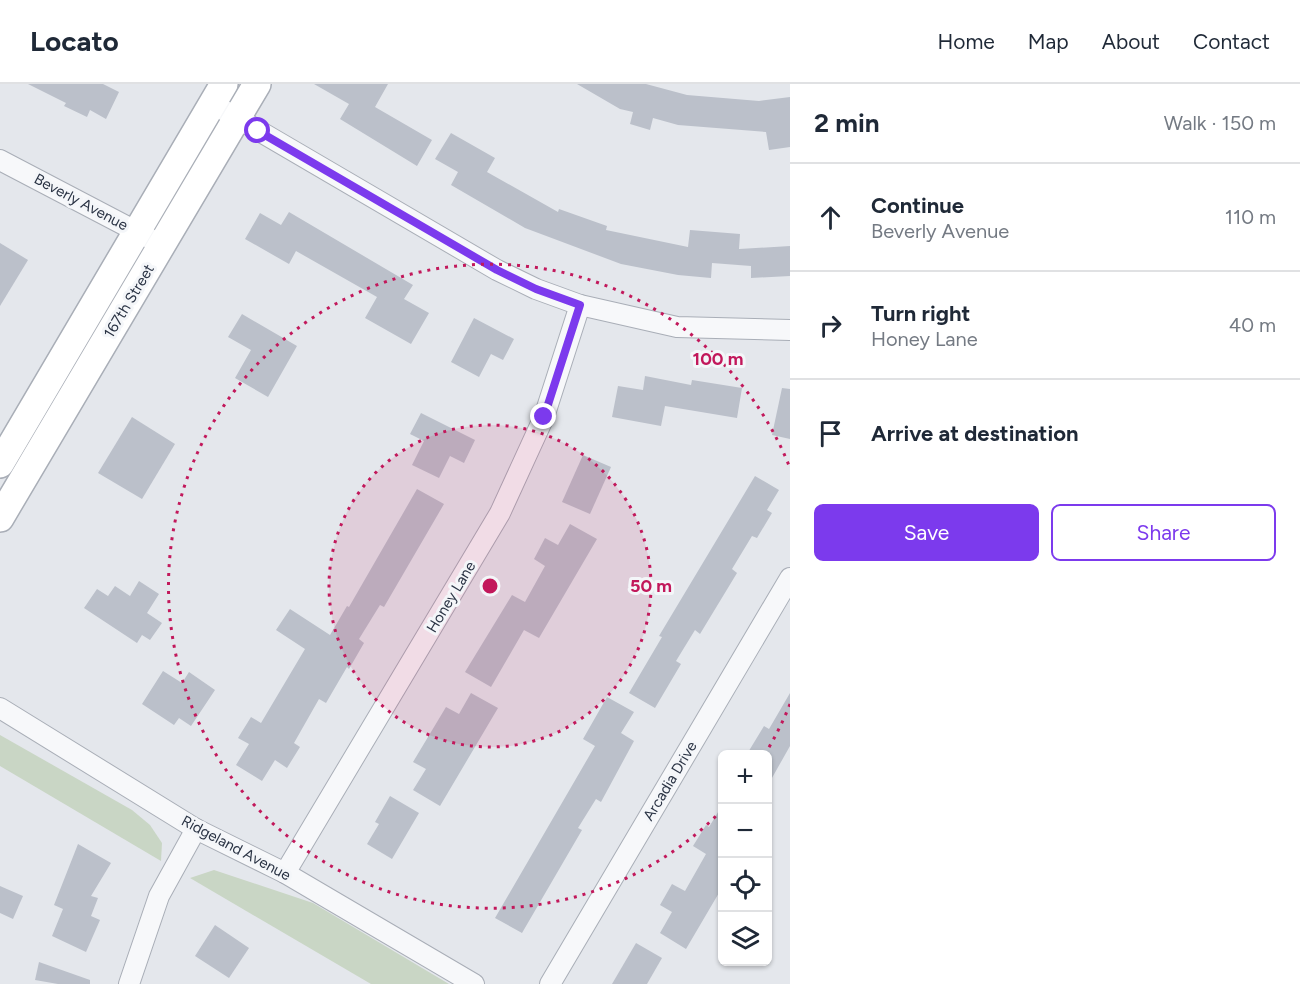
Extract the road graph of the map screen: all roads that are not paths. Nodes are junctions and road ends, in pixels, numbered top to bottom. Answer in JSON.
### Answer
{"nodes":[{"id":1,"x":257,"y":84,"type":"edge"},
{"id":2,"x":219,"y":93,"type":"edge"},
{"id":3,"x":237,"y":119,"type":"junction"},
{"id":4,"x":0,"y":160,"type":"edge"},
{"id":5,"x":137,"y":232,"type":"junction"},
{"id":6,"x":162,"y":245,"type":"junction"},
{"id":7,"x":580,"y":305,"type":"junction"},
{"id":8,"x":790,"y":330,"type":"edge"},
{"id":9,"x":0,"y":464,"type":"edge"},
{"id":10,"x":0,"y":518,"type":"edge"},
{"id":11,"x":790,"y":578,"type":"edge"},
{"id":12,"x":0,"y":708,"type":"edge"},
{"id":13,"x":196,"y":829,"type":"junction"},
{"id":14,"x":285,"y":873,"type":"junction"},
{"id":15,"x":129,"y":984,"type":"edge"},
{"id":16,"x":474,"y":984,"type":"edge"},
{"id":17,"x":550,"y":984,"type":"edge"}],
"edges":[{"from":1,"to":3,"type":"main road","name":"167th Street"},
{"from":2,"to":3,"type":"street"},
{"from":2,"to":5,"type":"main road","name":"167th Street"},
{"from":3,"to":6,"type":"main road","name":"167th Street"},
{"from":3,"to":7,"type":"street"},
{"from":4,"to":5,"type":"street","name":"Beverly Avenue"},
{"from":5,"to":6,"type":"street","name":"Beverly Avenue"},
{"from":5,"to":9,"type":"main road","name":"167th Street"},
{"from":6,"to":10,"type":"main road","name":"167th Street"},
{"from":7,"to":8,"type":"street"},
{"from":7,"to":14,"type":"street","name":"Honey Lane"},
{"from":11,"to":17,"type":"street","name":"Arcadia Drive"},
{"from":12,"to":13,"type":"street","name":"Ridgeland Avenue"},
{"from":13,"to":14,"type":"street","name":"Ridgeland Avenue"},
{"from":13,"to":15,"type":"street"},
{"from":14,"to":16,"type":"street","name":"Ridgeland Avenue"}]}
